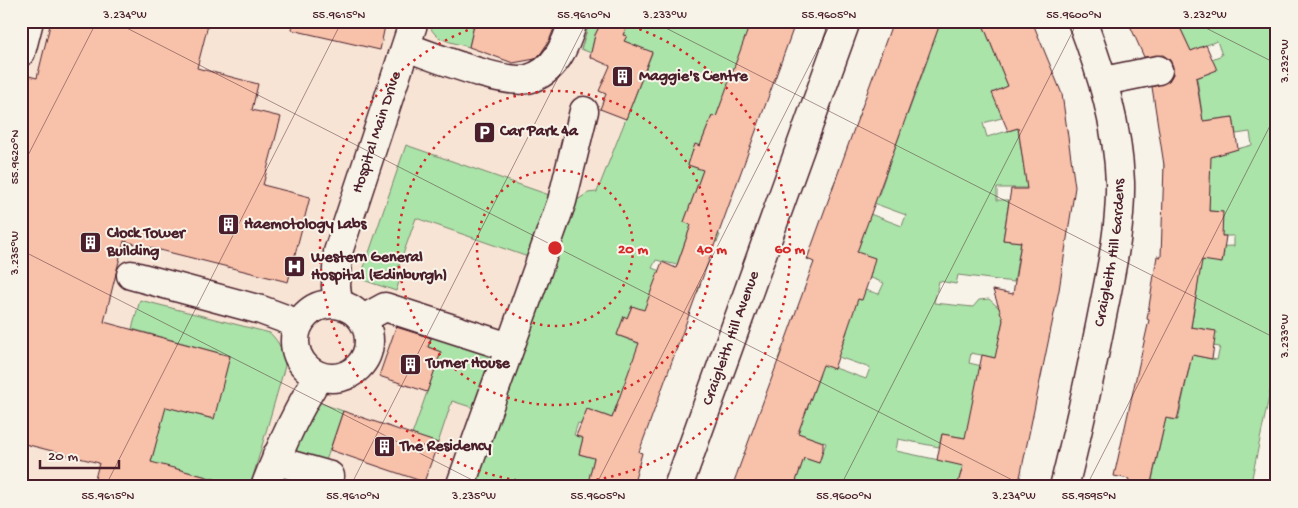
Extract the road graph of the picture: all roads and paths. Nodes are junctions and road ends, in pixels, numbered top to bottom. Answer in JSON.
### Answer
{"nodes":[{"id":1,"x":30,"y":21,"type":"edge"},
{"id":2,"x":414,"y":21,"type":"edge"},
{"id":3,"x":572,"y":21,"type":"edge"},
{"id":4,"x":846,"y":21,"type":"edge"},
{"id":5,"x":1082,"y":21,"type":"edge"},
{"id":6,"x":406,"y":47,"type":"junction"},
{"id":7,"x":21,"y":52,"type":"edge"},
{"id":8,"x":1158,"y":70,"type":"dead end"},
{"id":9,"x":1104,"y":81,"type":"junction"},
{"id":10,"x":584,"y":111,"type":"dead end"},
{"id":11,"x":131,"y":275,"type":"dead end"},
{"id":12,"x":338,"y":304,"type":"junction"},
{"id":13,"x":363,"y":319,"type":"junction"},
{"id":14,"x":299,"y":324,"type":"junction"},
{"id":15,"x":509,"y":347,"type":"junction"},
{"id":16,"x":319,"y":376,"type":"junction"},
{"id":17,"x":277,"y":455,"type":"junction"},
{"id":18,"x":330,"y":476,"type":"dead end"},
{"id":19,"x":265,"y":487,"type":"edge"},
{"id":20,"x":460,"y":487,"type":"edge"},
{"id":21,"x":678,"y":487,"type":"edge"},
{"id":22,"x":1064,"y":487,"type":"edge"}],
"edges":[{"from":1,"to":7,"type":"street"},
{"from":2,"to":6,"type":"street","name":"Hospital Main Drive"},
{"from":3,"to":6,"type":"street"},
{"from":4,"to":21,"type":"street","name":"Craigleith Hill Avenue"},
{"from":5,"to":9,"type":"street","name":"Craigleith Hill Gardens"},
{"from":6,"to":12,"type":"street","name":"Hospital Main Drive"},
{"from":8,"to":9,"type":"street"},
{"from":9,"to":22,"type":"street","name":"Craigleith Hill Gardens"},
{"from":10,"to":15,"type":"street"},
{"from":11,"to":14,"type":"street"},
{"from":12,"to":13,"type":"street"},
{"from":12,"to":14,"type":"street"},
{"from":13,"to":15,"type":"street"},
{"from":13,"to":16,"type":"street"},
{"from":14,"to":16,"type":"street"},
{"from":15,"to":20,"type":"street"},
{"from":16,"to":17,"type":"street"},
{"from":17,"to":18,"type":"street"},
{"from":17,"to":19,"type":"street"}]}
